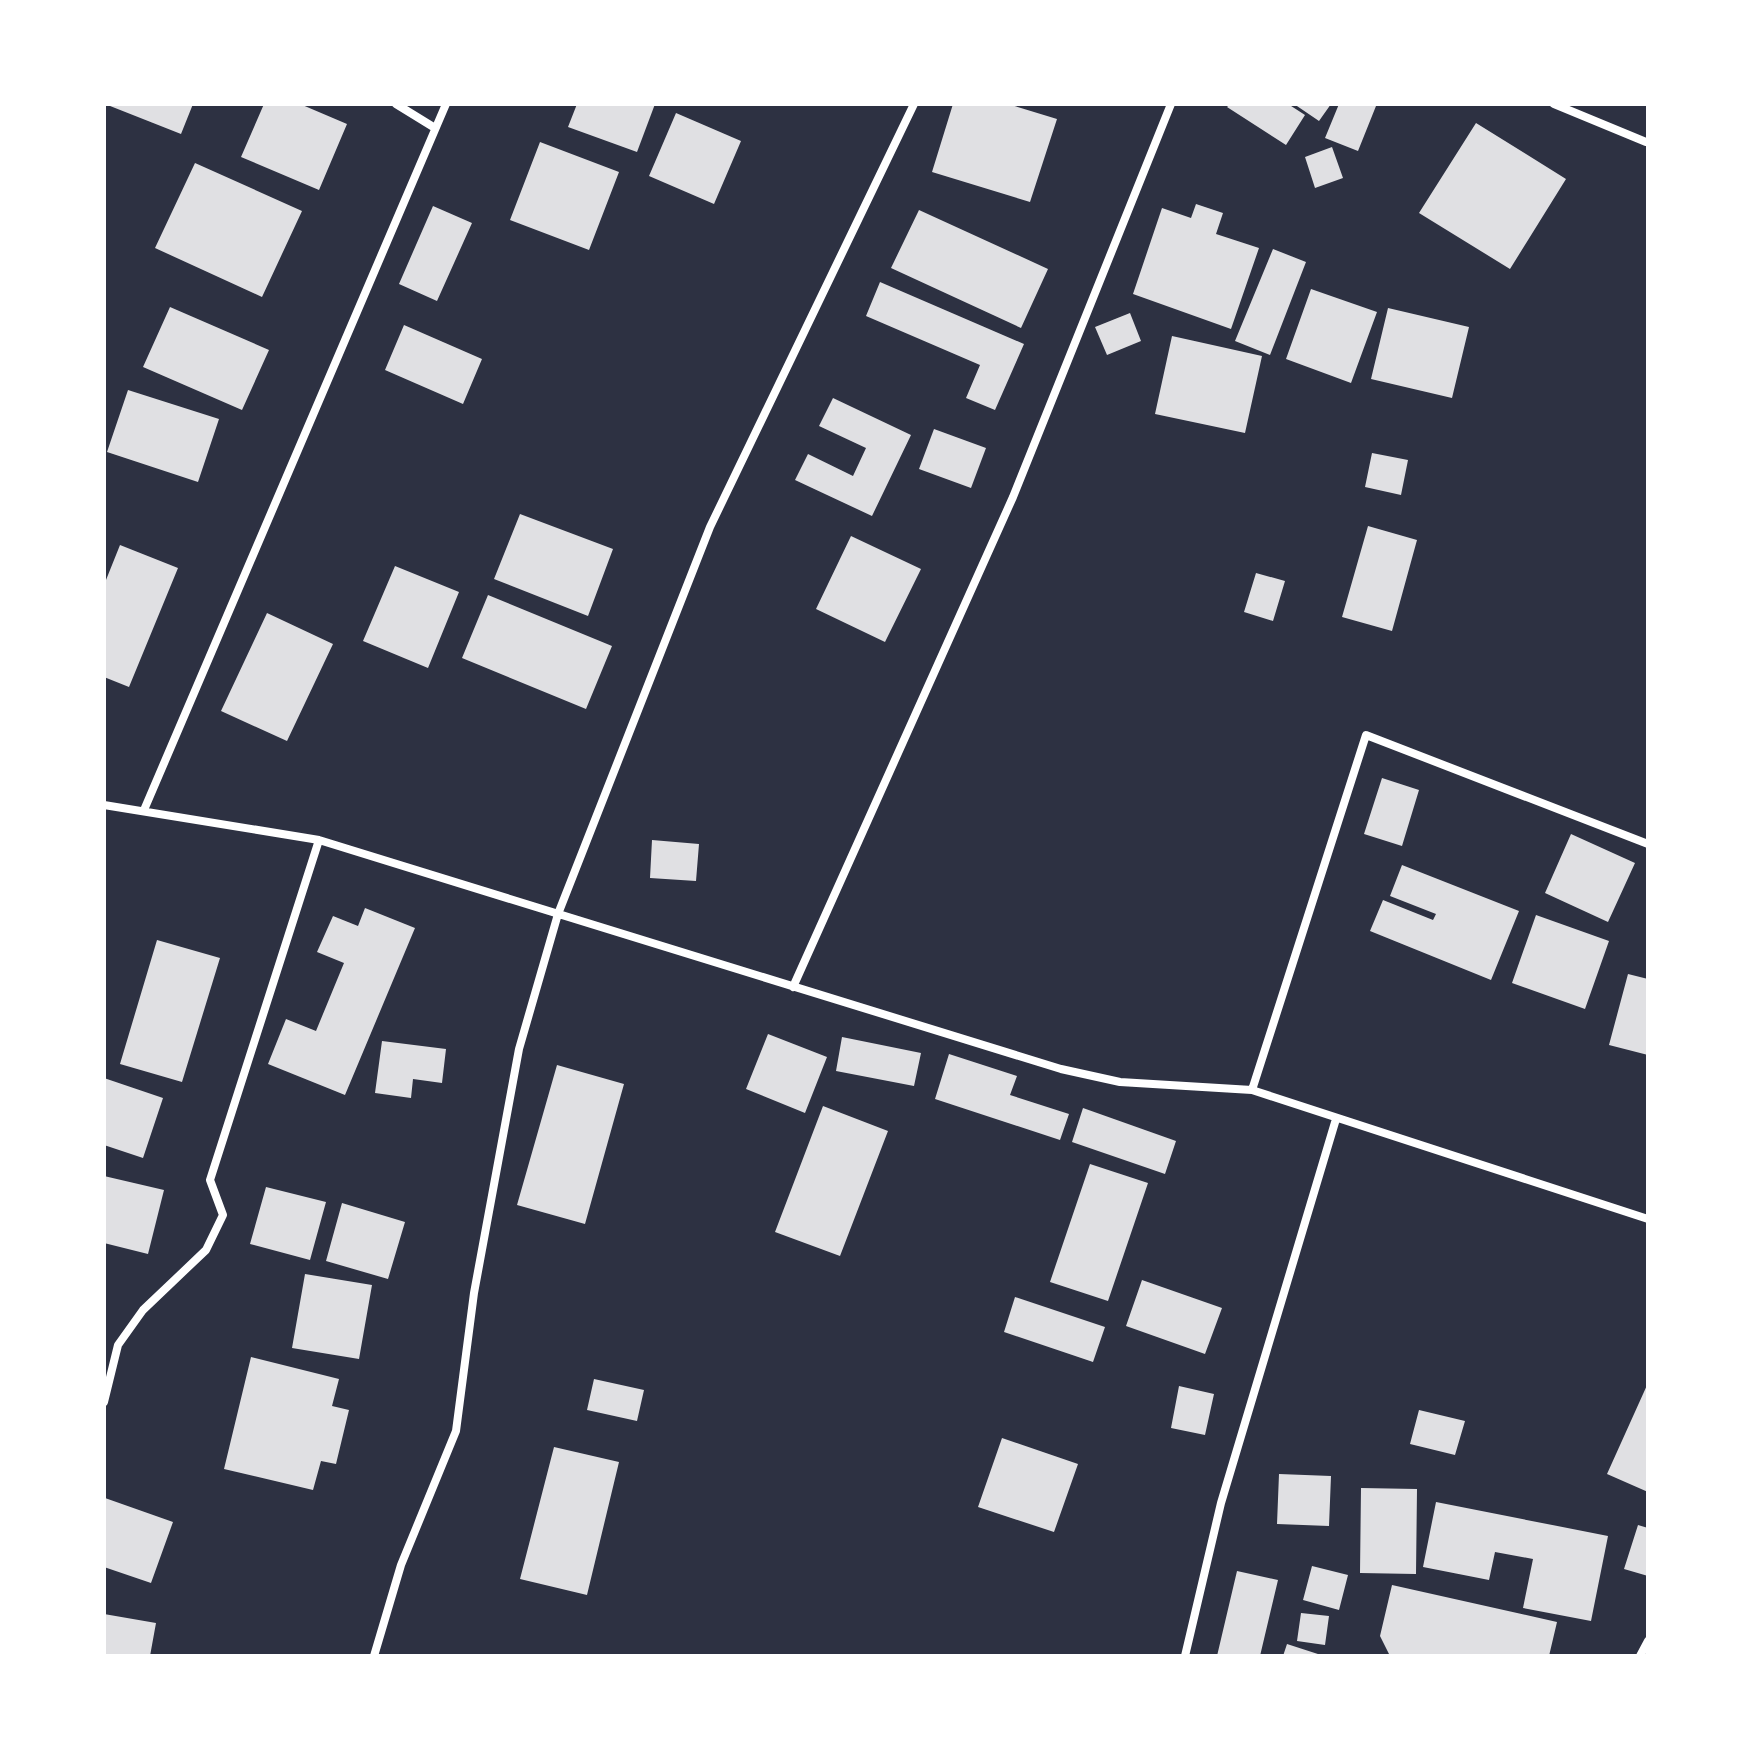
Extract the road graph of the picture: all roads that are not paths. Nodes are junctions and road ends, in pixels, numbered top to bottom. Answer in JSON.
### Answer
{"nodes":[{"id":1,"x":396,"y":104,"type":"edge"},
{"id":2,"x":446,"y":104,"type":"edge"},
{"id":3,"x":914,"y":104,"type":"edge"},
{"id":4,"x":1171,"y":104,"type":"edge"},
{"id":5,"x":1554,"y":104,"type":"edge"},
{"id":6,"x":435,"y":128,"type":"junction"},
{"id":7,"x":1646,"y":142,"type":"dead end"},
{"id":8,"x":104,"y":805,"type":"edge"},
{"id":9,"x":144,"y":810,"type":"junction"},
{"id":10,"x":319,"y":840,"type":"junction"},
{"id":11,"x":1648,"y":844,"type":"edge"},
{"id":12,"x":558,"y":914,"type":"junction"},
{"id":13,"x":793,"y":987,"type":"junction"},
{"id":14,"x":1252,"y":1090,"type":"junction"},
{"id":15,"x":1336,"y":1119,"type":"junction"},
{"id":16,"x":1648,"y":1219,"type":"edge"},
{"id":17,"x":104,"y":1402,"type":"edge"},
{"id":18,"x":1648,"y":1641,"type":"edge"},
{"id":19,"x":374,"y":1656,"type":"edge"},
{"id":20,"x":1185,"y":1656,"type":"edge"},
{"id":21,"x":1640,"y":1656,"type":"edge"}],
"edges":[{"from":1,"to":6,"type":"street"},
{"from":2,"to":6,"type":"street"},
{"from":3,"to":12,"type":"street"},
{"from":4,"to":13,"type":"street"},
{"from":5,"to":7,"type":"street"},
{"from":6,"to":9,"type":"street"},
{"from":8,"to":9,"type":"street"},
{"from":9,"to":10,"type":"street"},
{"from":10,"to":12,"type":"street"},
{"from":10,"to":17,"type":"street"},
{"from":11,"to":14,"type":"street"},
{"from":12,"to":13,"type":"street"},
{"from":12,"to":19,"type":"street"},
{"from":13,"to":14,"type":"street"},
{"from":14,"to":15,"type":"street"},
{"from":15,"to":16,"type":"street"},
{"from":15,"to":20,"type":"street"},
{"from":18,"to":21,"type":"street"}]}
